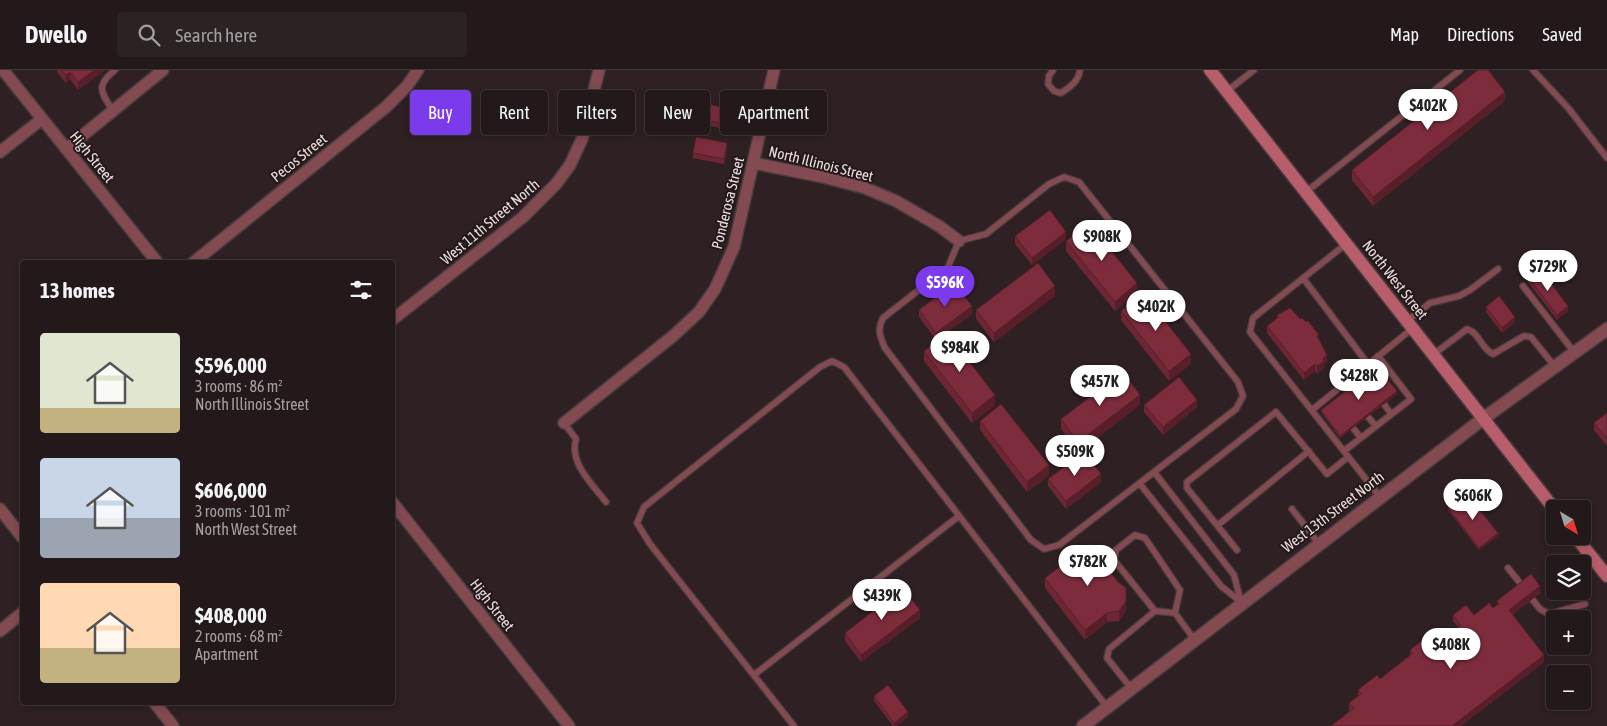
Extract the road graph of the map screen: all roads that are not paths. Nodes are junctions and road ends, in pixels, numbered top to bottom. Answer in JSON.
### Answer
{"nodes":[{"id":1,"x":3,"y":70,"type":"edge"},
{"id":2,"x":114,"y":70,"type":"edge"},
{"id":3,"x":163,"y":70,"type":"edge"},
{"id":4,"x":418,"y":70,"type":"edge"},
{"id":5,"x":599,"y":70,"type":"edge"},
{"id":6,"x":774,"y":70,"type":"edge"},
{"id":7,"x":1053,"y":70,"type":"edge"},
{"id":8,"x":1080,"y":70,"type":"edge"},
{"id":9,"x":1210,"y":70,"type":"edge"},
{"id":10,"x":1254,"y":70,"type":"edge"},
{"id":11,"x":1460,"y":70,"type":"edge"},
{"id":12,"x":1534,"y":70,"type":"edge"},
{"id":13,"x":1227,"y":92,"type":"junction"},
{"id":14,"x":113,"y":110,"type":"junction"},
{"id":15,"x":42,"y":118,"type":"junction"},
{"id":16,"x":66,"y":149,"type":"junction"},
{"id":17,"x":0,"y":152,"type":"edge"},
{"id":18,"x":1607,"y":158,"type":"edge"},
{"id":19,"x":753,"y":163,"type":"junction"},
{"id":20,"x":1306,"y":192,"type":"junction"},
{"id":21,"x":959,"y":241,"type":"junction"},
{"id":22,"x":1346,"y":244,"type":"junction"},
{"id":23,"x":155,"y":260,"type":"edge"},
{"id":24,"x":196,"y":260,"type":"edge"},
{"id":25,"x":1498,"y":269,"type":"dead end"},
{"id":26,"x":1303,"y":278,"type":"junction"},
{"id":27,"x":1523,"y":286,"type":"dead end"},
{"id":28,"x":395,"y":318,"type":"edge"},
{"id":29,"x":1410,"y":324,"type":"junction"},
{"id":30,"x":1607,"y":329,"type":"edge"},
{"id":31,"x":1434,"y":354,"type":"junction"},
{"id":32,"x":1575,"y":354,"type":"junction"},
{"id":33,"x":1378,"y":356,"type":"junction"},
{"id":34,"x":1368,"y":364,"type":"junction"},
{"id":35,"x":1556,"y":368,"type":"junction"},
{"id":36,"x":1358,"y":372,"type":"junction"},
{"id":37,"x":1364,"y":380,"type":"edge"},
{"id":38,"x":1343,"y":385,"type":"junction"},
{"id":39,"x":1348,"y":392,"type":"edge"},
{"id":40,"x":1328,"y":397,"type":"junction"},
{"id":41,"x":1333,"y":403,"type":"edge"},
{"id":42,"x":1384,"y":404,"type":"edge"},
{"id":43,"x":1312,"y":410,"type":"junction"},
{"id":44,"x":1391,"y":414,"type":"junction"},
{"id":45,"x":1368,"y":416,"type":"edge"},
{"id":46,"x":1484,"y":418,"type":"junction"},
{"id":47,"x":564,"y":424,"type":"joint"},
{"id":48,"x":1376,"y":426,"type":"junction"},
{"id":49,"x":1353,"y":428,"type":"edge"},
{"id":50,"x":1361,"y":438,"type":"junction"},
{"id":51,"x":1309,"y":451,"type":"junction"},
{"id":52,"x":1346,"y":454,"type":"junction"},
{"id":53,"x":1155,"y":473,"type":"junction"},
{"id":54,"x":1140,"y":484,"type":"junction"},
{"id":55,"x":1380,"y":497,"type":"junction"},
{"id":56,"x":1547,"y":500,"type":"edge"},
{"id":57,"x":606,"y":502,"type":"dead end"},
{"id":58,"x":395,"y":506,"type":"edge"},
{"id":59,"x":0,"y":509,"type":"edge"},
{"id":60,"x":1292,"y":509,"type":"dead end"},
{"id":61,"x":959,"y":516,"type":"junction"},
{"id":62,"x":1218,"y":525,"type":"junction"},
{"id":63,"x":20,"y":534,"type":"edge"},
{"id":64,"x":1319,"y":544,"type":"junction"},
{"id":65,"x":1582,"y":545,"type":"edge"},
{"id":66,"x":1237,"y":550,"type":"dead end"},
{"id":67,"x":1508,"y":568,"type":"dead end"},
{"id":68,"x":1607,"y":576,"type":"edge"},
{"id":69,"x":1524,"y":588,"type":"edge"},
{"id":70,"x":1532,"y":599,"type":"edge"},
{"id":71,"x":1241,"y":602,"type":"junction"},
{"id":72,"x":1585,"y":604,"type":"dead end"},
{"id":73,"x":1155,"y":611,"type":"junction"},
{"id":74,"x":1175,"y":613,"type":"junction"},
{"id":75,"x":20,"y":615,"type":"edge"},
{"id":76,"x":0,"y":631,"type":"edge"},
{"id":77,"x":1194,"y":639,"type":"junction"},
{"id":78,"x":754,"y":674,"type":"junction"},
{"id":79,"x":1131,"y":688,"type":"junction"},
{"id":80,"x":156,"y":705,"type":"edge"},
{"id":81,"x":1107,"y":707,"type":"junction"},
{"id":82,"x":173,"y":726,"type":"edge"},
{"id":83,"x":569,"y":726,"type":"edge"},
{"id":84,"x":794,"y":726,"type":"edge"},
{"id":85,"x":1083,"y":726,"type":"edge"}],
"edges":[{"from":1,"to":15,"type":"street","name":"High Street"},
{"from":2,"to":14,"type":"lane"},
{"from":3,"to":14,"type":"street"},
{"from":4,"to":24,"type":"street","name":"Pecos Street"},
{"from":5,"to":28,"type":"street","name":"West 11th Street North"},
{"from":6,"to":19,"type":"street","name":"Ponderosa Street"},
{"from":7,"to":8,"type":"lane"},
{"from":9,"to":13,"type":"main road","name":"North West Street"},
{"from":10,"to":13,"type":"lane"},
{"from":11,"to":20,"type":"lane"},
{"from":12,"to":18,"type":"lane"},
{"from":13,"to":20,"type":"main road","name":"North West Street"},
{"from":14,"to":16,"type":"street"},
{"from":15,"to":16,"type":"street","name":"High Street"},
{"from":15,"to":17,"type":"street"},
{"from":16,"to":23,"type":"street","name":"High Street"},
{"from":19,"to":21,"type":"street","name":"North Illinois Street"},
{"from":19,"to":47,"type":"street","name":"Ponderosa Street"},
{"from":20,"to":22,"type":"main road","name":"North West Street"},
{"from":21,"to":53,"type":"lane"},
{"from":21,"to":54,"type":"lane"},
{"from":22,"to":26,"type":"lane"},
{"from":22,"to":29,"type":"main road","name":"North West Street"},
{"from":25,"to":29,"type":"lane"},
{"from":26,"to":34,"type":"lane"},
{"from":26,"to":43,"type":"lane"},
{"from":27,"to":32,"type":"lane"},
{"from":29,"to":31,"type":"main road","name":"North West Street"},
{"from":29,"to":33,"type":"lane"},
{"from":30,"to":32,"type":"street","name":"West 13th Street North"},
{"from":31,"to":35,"type":"lane"},
{"from":31,"to":46,"type":"main road","name":"North West Street"},
{"from":32,"to":35,"type":"street","name":"West 13th Street North"},
{"from":33,"to":34,"type":"lane"},
{"from":33,"to":44,"type":"lane"},
{"from":34,"to":36,"type":"lane"},
{"from":35,"to":46,"type":"street","name":"West 13th Street North"},
{"from":36,"to":37,"type":"lane"},
{"from":36,"to":38,"type":"lane"},
{"from":38,"to":39,"type":"lane"},
{"from":38,"to":40,"type":"lane"},
{"from":40,"to":41,"type":"lane"},
{"from":40,"to":43,"type":"lane"},
{"from":42,"to":44,"type":"lane"},
{"from":43,"to":52,"type":"lane"},
{"from":44,"to":48,"type":"lane"},
{"from":45,"to":48,"type":"lane"},
{"from":46,"to":55,"type":"street","name":"West 13th Street North"},
{"from":46,"to":56,"type":"main road","name":"North West Street"},
{"from":47,"to":57,"type":"lane"},
{"from":48,"to":50,"type":"lane"},
{"from":49,"to":50,"type":"lane"},
{"from":50,"to":52,"type":"lane"},
{"from":51,"to":52,"type":"lane"},
{"from":51,"to":62,"type":"lane"},
{"from":51,"to":62,"type":"lane"},
{"from":52,"to":55,"type":"lane"},
{"from":53,"to":54,"type":"lane"},
{"from":53,"to":71,"type":"lane"},
{"from":54,"to":71,"type":"lane"},
{"from":55,"to":64,"type":"street","name":"West 13th Street North"},
{"from":58,"to":83,"type":"street","name":"High Street"},
{"from":59,"to":63,"type":"street"},
{"from":60,"to":64,"type":"lane"},
{"from":61,"to":78,"type":"lane"},
{"from":61,"to":78,"type":"lane"},
{"from":61,"to":81,"type":"lane"},
{"from":62,"to":66,"type":"lane"},
{"from":64,"to":71,"type":"street","name":"West 13th Street North"},
{"from":65,"to":68,"type":"main road"},
{"from":67,"to":69,"type":"lane"},
{"from":70,"to":72,"type":"lane"},
{"from":71,"to":77,"type":"street","name":"West 13th Street North"},
{"from":73,"to":74,"type":"lane"},
{"from":73,"to":74,"type":"lane"},
{"from":73,"to":79,"type":"lane"},
{"from":74,"to":77,"type":"lane"},
{"from":75,"to":76,"type":"street"},
{"from":77,"to":79,"type":"street","name":"West 13th Street North"},
{"from":78,"to":84,"type":"lane"},
{"from":79,"to":81,"type":"street","name":"West 13th Street North"},
{"from":80,"to":82,"type":"street"},
{"from":81,"to":85,"type":"street","name":"West 13th Street North"}]}
